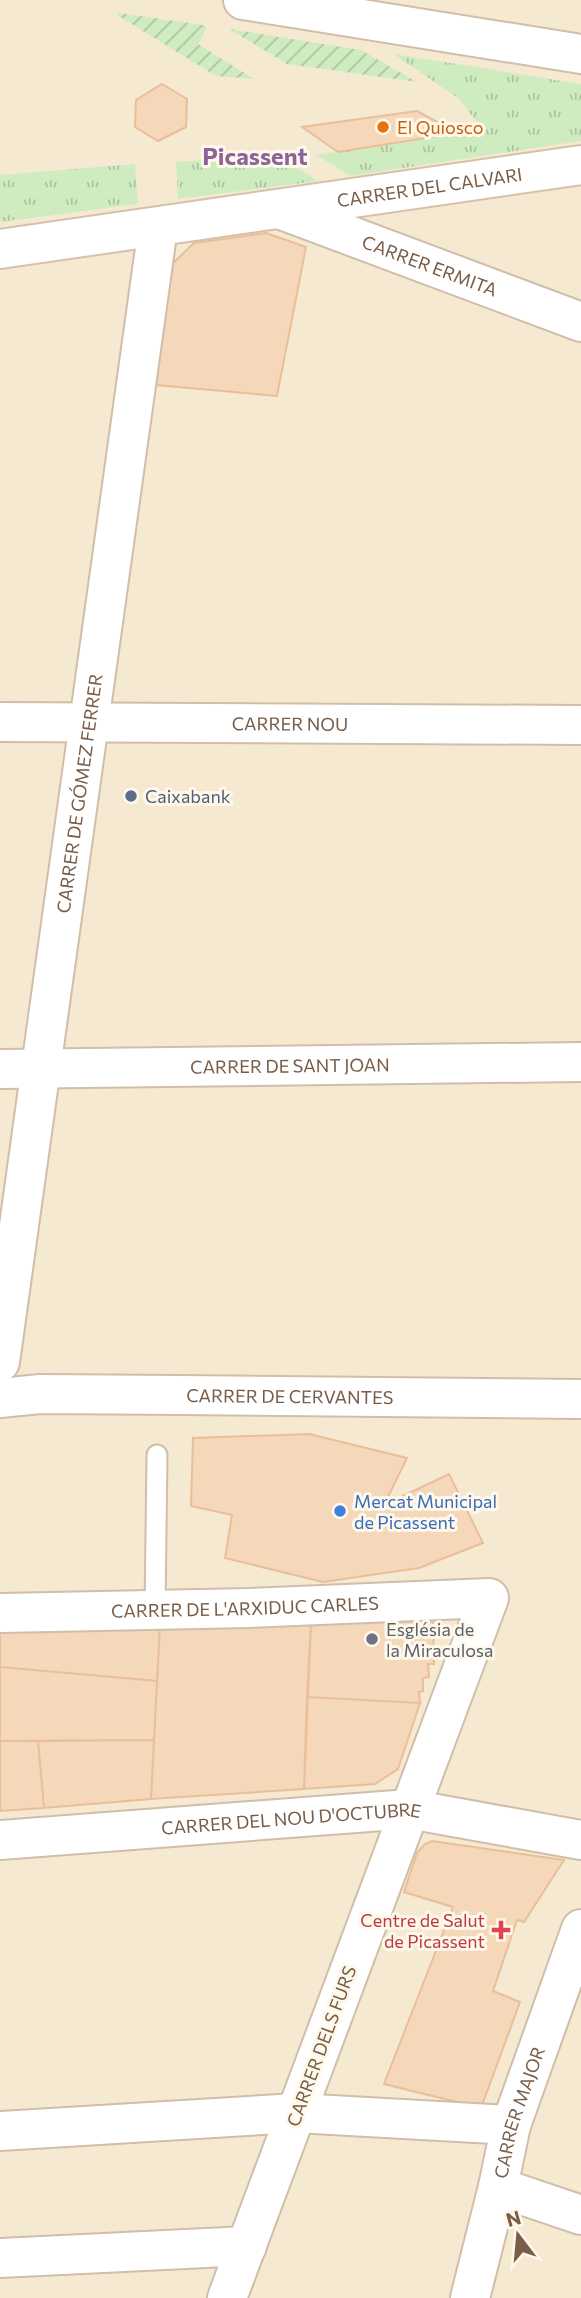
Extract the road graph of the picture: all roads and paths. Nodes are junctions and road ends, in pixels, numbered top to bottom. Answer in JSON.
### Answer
{"nodes":[{"id":1,"x":243,"y":0,"type":"edge"},
{"id":2,"x":581,"y":37,"type":"edge"},
{"id":3,"x":563,"y":52,"type":"edge"},
{"id":4,"x":581,"y":165,"type":"edge"},
{"id":5,"x":279,"y":209,"type":"junction"},
{"id":6,"x":158,"y":227,"type":"junction"},
{"id":7,"x":0,"y":249,"type":"edge"},
{"id":8,"x":581,"y":322,"type":"edge"},
{"id":9,"x":0,"y":722,"type":"edge"},
{"id":10,"x":88,"y":722,"type":"junction"},
{"id":11,"x":581,"y":725,"type":"edge"},
{"id":12,"x":581,"y":1062,"type":"edge"},
{"id":13,"x":42,"y":1068,"type":"junction"},
{"id":14,"x":0,"y":1069,"type":"edge"},
{"id":15,"x":0,"y":1362,"type":"edge"},
{"id":16,"x":0,"y":1398,"type":"edge"},
{"id":17,"x":581,"y":1399,"type":"edge"},
{"id":18,"x":157,"y":1455,"type":"dead end"},
{"id":19,"x":489,"y":1598,"type":"joint"},
{"id":20,"x":155,"y":1610,"type":"junction"},
{"id":21,"x":0,"y":1613,"type":"edge"},
{"id":22,"x":409,"y":1809,"type":"junction"},
{"id":23,"x":0,"y":1840,"type":"edge"},
{"id":24,"x":581,"y":1840,"type":"edge"},
{"id":25,"x":581,"y":1929,"type":"edge"},
{"id":26,"x":296,"y":2113,"type":"junction"},
{"id":27,"x":512,"y":2124,"type":"junction"},
{"id":28,"x":0,"y":2131,"type":"edge"},
{"id":29,"x":498,"y":2187,"type":"junction"},
{"id":30,"x":581,"y":2215,"type":"edge"},
{"id":31,"x":247,"y":2246,"type":"junction"},
{"id":32,"x":0,"y":2258,"type":"edge"},
{"id":33,"x":227,"y":2298,"type":"edge"},
{"id":34,"x":470,"y":2298,"type":"edge"}],
"edges":[{"from":1,"to":3,"type":"street"},
{"from":2,"to":3,"type":"street"},
{"from":4,"to":5,"type":"street","name":"CARRER DEL CALVARI"},
{"from":5,"to":6,"type":"street","name":"CARRER DEL CALVARI"},
{"from":5,"to":8,"type":"street","name":"CARRER ERMITA"},
{"from":6,"to":7,"type":"street","name":"CARRER DEL CALVARI"},
{"from":6,"to":10,"type":"street","name":"CARRER DE GÓMEZ FERRER"},
{"from":9,"to":10,"type":"street","name":"CARRER NOU"},
{"from":10,"to":11,"type":"street","name":"CARRER NOU"},
{"from":10,"to":13,"type":"street","name":"CARRER DE GÓMEZ FERRER"},
{"from":12,"to":13,"type":"street","name":"CARRER DE SANT JOAN"},
{"from":13,"to":14,"type":"street","name":"CARRER DE SANT JOAN"},
{"from":13,"to":15,"type":"street","name":"CARRER DE GÓMEZ FERRER"},
{"from":16,"to":17,"type":"street","name":"CARRER DE CERVANTES"},
{"from":18,"to":20,"type":"lane"},
{"from":19,"to":20,"type":"street","name":"CARRER DE L'ARXIDUC CARLES"},
{"from":19,"to":22,"type":"street","name":"CARRER DELS FURS"},
{"from":20,"to":21,"type":"street","name":"CARRER DE L'ARXIDUC CARLES"},
{"from":22,"to":23,"type":"street","name":"CARRER DEL NOU D'OCTUBRE"},
{"from":22,"to":24,"type":"street","name":"CARRER DEL NOU D'OCTUBRE"},
{"from":22,"to":26,"type":"street","name":"CARRER DELS FURS"},
{"from":25,"to":27,"type":"street","name":"CARRER MAJOR"},
{"from":26,"to":27,"type":"street"},
{"from":26,"to":28,"type":"street"},
{"from":26,"to":31,"type":"street","name":"CARRER DELS FURS"},
{"from":27,"to":29,"type":"street","name":"CARRER MAJOR"},
{"from":29,"to":30,"type":"street"},
{"from":29,"to":34,"type":"street","name":"CARRER MAJOR"},
{"from":31,"to":32,"type":"street"},
{"from":31,"to":33,"type":"street","name":"CARRER DELS FURS"}]}
